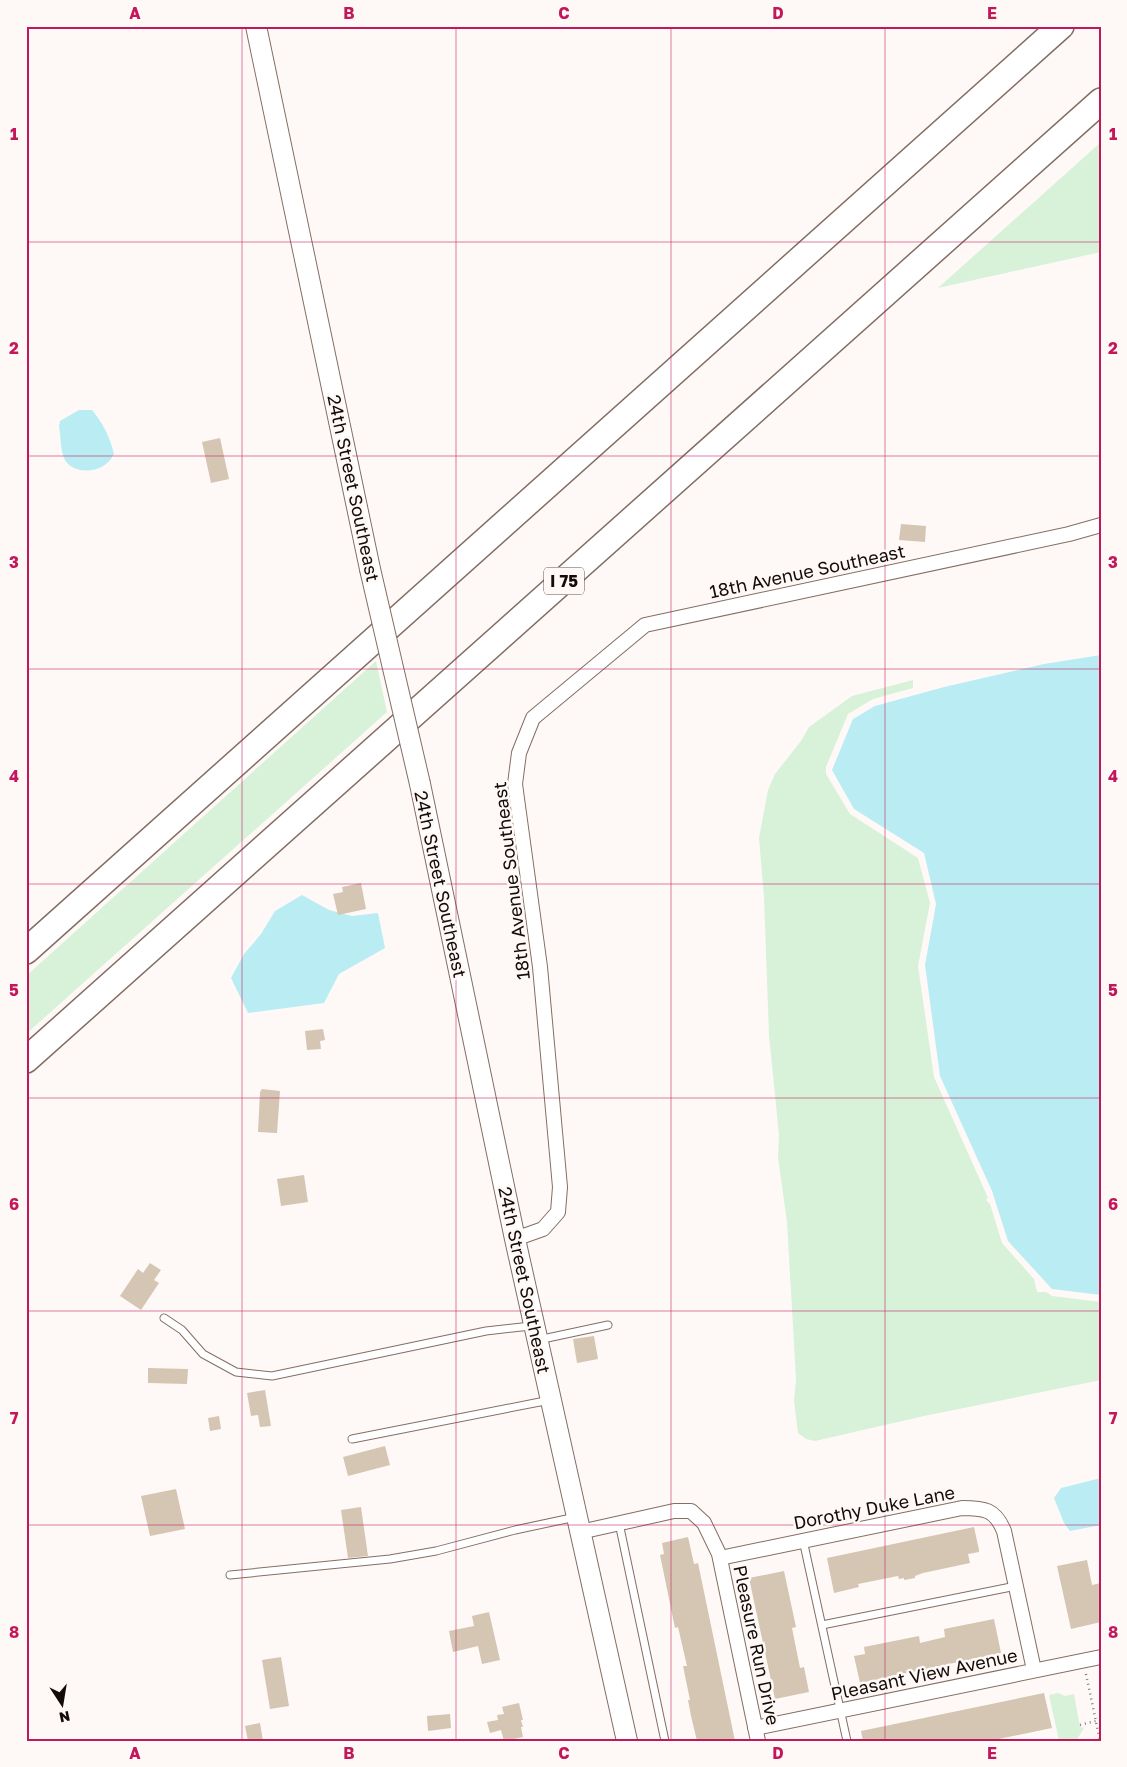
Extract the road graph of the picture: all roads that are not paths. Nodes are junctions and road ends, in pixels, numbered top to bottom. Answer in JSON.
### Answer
{"nodes":[{"id":1,"x":256,"y":26,"type":"edge"},
{"id":2,"x":1061,"y":26,"type":"edge"},
{"id":3,"x":1101,"y":101,"type":"edge"},
{"id":4,"x":1101,"y":526,"type":"edge"},
{"id":5,"x":26,"y":951,"type":"edge"},
{"id":6,"x":26,"y":1060,"type":"edge"},
{"id":7,"x":515,"y":1239,"type":"junction"},
{"id":8,"x":164,"y":1318,"type":"dead end"},
{"id":9,"x":608,"y":1325,"type":"dead end"},
{"id":10,"x":536,"y":1333,"type":"junction"},
{"id":11,"x":551,"y":1400,"type":"junction"},
{"id":12,"x":352,"y":1439,"type":"dead end"},
{"id":13,"x":619,"y":1523,"type":"junction"},
{"id":14,"x":578,"y":1525,"type":"junction"},
{"id":15,"x":804,"y":1540,"type":"junction"},
{"id":16,"x":720,"y":1558,"type":"junction"},
{"id":17,"x":230,"y":1576,"type":"dead end"},
{"id":18,"x":1016,"y":1586,"type":"junction"},
{"id":19,"x":822,"y":1625,"type":"junction"},
{"id":20,"x":1101,"y":1657,"type":"edge"},
{"id":21,"x":1034,"y":1670,"type":"junction"},
{"id":22,"x":841,"y":1710,"type":"junction"},
{"id":23,"x":757,"y":1735,"type":"edge"},
{"id":24,"x":627,"y":1741,"type":"edge"},
{"id":25,"x":665,"y":1741,"type":"edge"},
{"id":26,"x":847,"y":1741,"type":"edge"}],
"edges":[{"from":1,"to":7,"type":"street","name":"24th Street Southeast","bridge":true},
{"from":2,"to":5,"type":"highway"},
{"from":3,"to":6,"type":"highway","number":"I 75"},
{"from":4,"to":7,"type":"street","name":"18th Avenue Southeast"},
{"from":7,"to":10,"type":"street","name":"24th Street Southeast"},
{"from":8,"to":10,"type":"lane"},
{"from":9,"to":10,"type":"lane"},
{"from":10,"to":11,"type":"street","name":"24th Street Southeast"},
{"from":11,"to":12,"type":"lane"},
{"from":11,"to":14,"type":"street","name":"24th Street Southeast"},
{"from":13,"to":14,"type":"street","name":"Pleasure Run Drive"},
{"from":13,"to":16,"type":"street","name":"Pleasure Run Drive"},
{"from":13,"to":25,"type":"lane"},
{"from":14,"to":17,"type":"lane"},
{"from":14,"to":24,"type":"street","name":"24th Street Southeast"},
{"from":15,"to":16,"type":"street","name":"Dorothy Duke Lane"},
{"from":15,"to":18,"type":"street","name":"Dorothy Duke Lane"},
{"from":15,"to":19,"type":"lane"},
{"from":16,"to":23,"type":"street","name":"Pleasure Run Drive"},
{"from":18,"to":19,"type":"lane"},
{"from":18,"to":21,"type":"street","name":"Dorothy Duke Lane"},
{"from":19,"to":22,"type":"lane"},
{"from":20,"to":21,"type":"street","name":"Pleasant View Avenue"},
{"from":21,"to":22,"type":"street","name":"Pleasant View Avenue"},
{"from":22,"to":23,"type":"street","name":"Pleasant View Avenue"},
{"from":22,"to":26,"type":"lane"}]}
